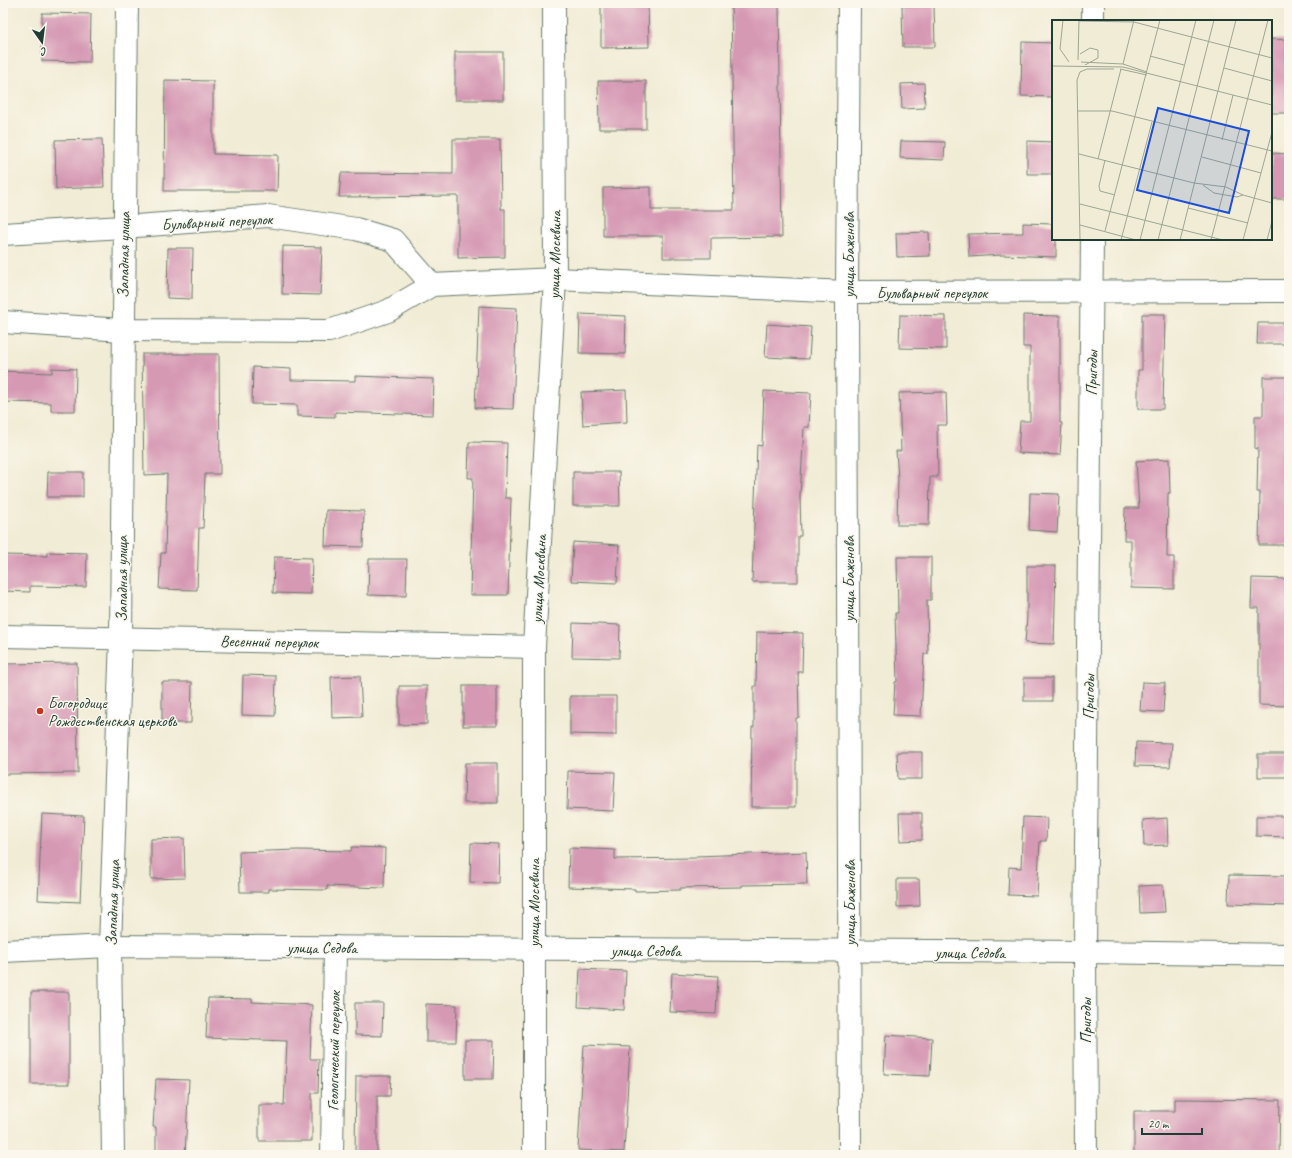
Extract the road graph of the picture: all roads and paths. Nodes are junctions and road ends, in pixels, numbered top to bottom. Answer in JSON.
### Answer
{"nodes":[{"id":1,"x":127,"y":3,"type":"edge"},
{"id":2,"x":554,"y":3,"type":"edge"},
{"id":3,"x":849,"y":3,"type":"edge"},
{"id":4,"x":1093,"y":3,"type":"edge"},
{"id":5,"x":1093,"y":20,"type":"edge"},
{"id":6,"x":124,"y":227,"type":"junction"},
{"id":7,"x":3,"y":234,"type":"edge"},
{"id":8,"x":1092,"y":240,"type":"edge"},
{"id":9,"x":555,"y":279,"type":"junction"},
{"id":10,"x":432,"y":285,"type":"junction"},
{"id":11,"x":1289,"y":291,"type":"edge"},
{"id":12,"x":847,"y":292,"type":"junction"},
{"id":13,"x":1092,"y":292,"type":"junction"},
{"id":14,"x":3,"y":322,"type":"edge"},
{"id":15,"x":122,"y":330,"type":"junction"},
{"id":16,"x":3,"y":636,"type":"edge"},
{"id":17,"x":121,"y":637,"type":"junction"},
{"id":18,"x":534,"y":647,"type":"junction"},
{"id":19,"x":110,"y":946,"type":"junction"},
{"id":20,"x":335,"y":947,"type":"junction"},
{"id":21,"x":533,"y":949,"type":"junction"},
{"id":22,"x":3,"y":951,"type":"edge"},
{"id":23,"x":849,"y":951,"type":"junction"},
{"id":24,"x":1085,"y":952,"type":"junction"},
{"id":25,"x":1289,"y":955,"type":"edge"},
{"id":26,"x":113,"y":1155,"type":"edge"},
{"id":27,"x":332,"y":1155,"type":"edge"},
{"id":28,"x":534,"y":1155,"type":"edge"},
{"id":29,"x":850,"y":1155,"type":"edge"},
{"id":30,"x":1086,"y":1155,"type":"edge"}],
"edges":[{"from":1,"to":6,"type":"street","name":"Западная улица"},
{"from":2,"to":9,"type":"street","name":"улица Москвина"},
{"from":3,"to":12,"type":"street","name":"улица Баженова"},
{"from":4,"to":5,"type":"street"},
{"from":6,"to":7,"type":"street","name":"Бульварный переулок"},
{"from":6,"to":10,"type":"street","name":"Бульварный переулок"},
{"from":6,"to":15,"type":"street","name":"Западная улица"},
{"from":8,"to":13,"type":"street","name":"Пригоды"},
{"from":9,"to":10,"type":"street","name":"Бульварный переулок"},
{"from":9,"to":12,"type":"street","name":"Бульварный переулок"},
{"from":9,"to":18,"type":"street","name":"улица Москвина"},
{"from":10,"to":15,"type":"street","name":"Бульварный переулок"},
{"from":11,"to":13,"type":"street","name":"Бульварный переулок"},
{"from":12,"to":13,"type":"street","name":"Бульварный переулок"},
{"from":12,"to":23,"type":"street","name":"улица Баженова"},
{"from":13,"to":24,"type":"street","name":"Пригоды"},
{"from":14,"to":15,"type":"street","name":"Бульварный переулок"},
{"from":15,"to":17,"type":"street","name":"Западная улица"},
{"from":16,"to":17,"type":"street","name":"Весенний переулок"},
{"from":17,"to":18,"type":"street","name":"Весенний переулок"},
{"from":17,"to":19,"type":"street","name":"Западная улица"},
{"from":18,"to":21,"type":"street","name":"улица Москвина"},
{"from":19,"to":20,"type":"street","name":"улица Седова"},
{"from":19,"to":22,"type":"street","name":"улица Седова"},
{"from":19,"to":26,"type":"street","name":"Западная улица"},
{"from":20,"to":21,"type":"street","name":"улица Седова"},
{"from":20,"to":27,"type":"street","name":"Геологический переулок"},
{"from":21,"to":23,"type":"street","name":"улица Седова"},
{"from":21,"to":28,"type":"street","name":"улица Москвина"},
{"from":23,"to":24,"type":"street","name":"улица Седова"},
{"from":23,"to":29,"type":"street","name":"улица Баженова"},
{"from":24,"to":25,"type":"street","name":"улица Седова"},
{"from":24,"to":30,"type":"street","name":"Пригоды"}]}
